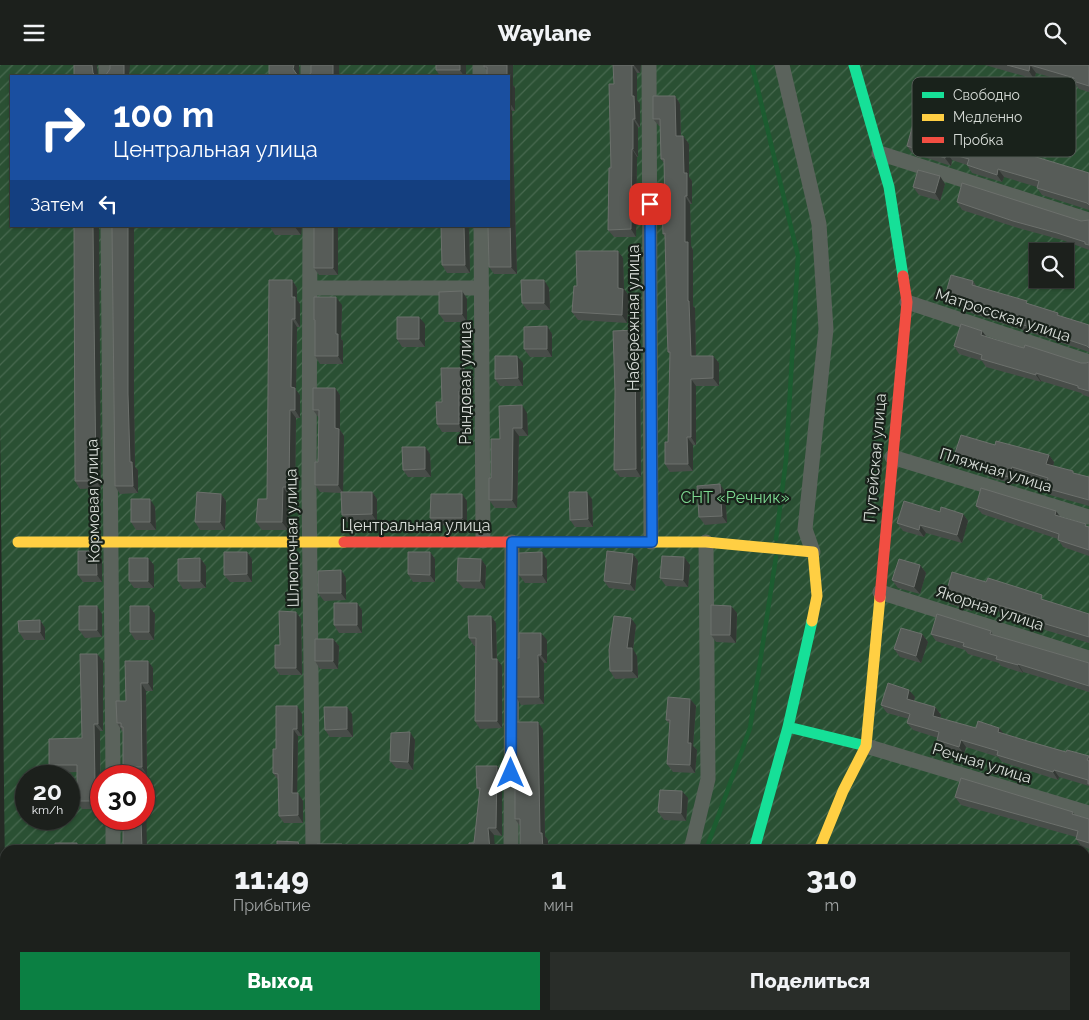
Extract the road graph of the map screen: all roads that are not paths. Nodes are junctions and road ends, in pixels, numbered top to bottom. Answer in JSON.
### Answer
{"nodes":[{"id":1,"x":649,"y":65,"type":"edge"},
{"id":2,"x":782,"y":65,"type":"edge"},
{"id":3,"x":854,"y":65,"type":"edge"},
{"id":4,"x":879,"y":153,"type":"junction"},
{"id":5,"x":1089,"y":220,"type":"edge"},
{"id":6,"x":108,"y":227,"type":"edge"},
{"id":7,"x":310,"y":227,"type":"edge"},
{"id":8,"x":481,"y":227,"type":"edge"},
{"id":9,"x":310,"y":287,"type":"junction"},
{"id":10,"x":482,"y":287,"type":"junction"},
{"id":11,"x":907,"y":302,"type":"junction"},
{"id":12,"x":1089,"y":362,"type":"edge"},
{"id":13,"x":892,"y":457,"type":"junction"},
{"id":14,"x":1089,"y":517,"type":"edge"},
{"id":15,"x":310,"y":541,"type":"junction"},
{"id":16,"x":483,"y":541,"type":"junction"},
{"id":17,"x":512,"y":542,"type":"junction"},
{"id":18,"x":652,"y":542,"type":"junction"},
{"id":19,"x":706,"y":542,"type":"junction"},
{"id":20,"x":18,"y":543,"type":"dead end"},
{"id":21,"x":112,"y":543,"type":"junction"},
{"id":22,"x":813,"y":551,"type":"junction"},
{"id":23,"x":880,"y":592,"type":"junction"},
{"id":24,"x":1089,"y":658,"type":"edge"},
{"id":25,"x":788,"y":727,"type":"junction"},
{"id":26,"x":866,"y":746,"type":"junction"},
{"id":27,"x":113,"y":765,"type":"edge"},
{"id":28,"x":1089,"y":813,"type":"edge"},
{"id":29,"x":113,"y":830,"type":"edge"},
{"id":30,"x":113,"y":845,"type":"edge"},
{"id":31,"x":313,"y":845,"type":"edge"},
{"id":32,"x":511,"y":845,"type":"edge"},
{"id":33,"x":692,"y":845,"type":"edge"},
{"id":34,"x":755,"y":845,"type":"edge"},
{"id":35,"x":821,"y":845,"type":"edge"}],
"edges":[{"from":1,"to":18,"type":"street","name":"Набережная улица"},
{"from":2,"to":22,"type":"street"},
{"from":3,"to":4,"type":"street","name":"Путейская улица"},
{"from":4,"to":5,"type":"street"},
{"from":4,"to":11,"type":"street","name":"Путейская улица"},
{"from":6,"to":21,"type":"street","name":"Кормовая улица"},
{"from":7,"to":9,"type":"street","name":"Шлюпочная улица"},
{"from":8,"to":10,"type":"street","name":"Рындовая улица"},
{"from":9,"to":10,"type":"street"},
{"from":9,"to":15,"type":"street","name":"Шлюпочная улица"},
{"from":10,"to":16,"type":"street","name":"Рындовая улица"},
{"from":11,"to":12,"type":"street","name":"Матросская улица"},
{"from":11,"to":13,"type":"street","name":"Путейская улица"},
{"from":13,"to":14,"type":"street","name":"Пляжная улица"},
{"from":13,"to":23,"type":"street","name":"Путейская улица"},
{"from":15,"to":16,"type":"street","name":"Центральная улица"},
{"from":15,"to":21,"type":"street","name":"Центральная улица"},
{"from":15,"to":31,"type":"street","name":"Шлюпочная улица"},
{"from":16,"to":17,"type":"street","name":"Центральная улица"},
{"from":17,"to":18,"type":"street","name":"Центральная улица"},
{"from":17,"to":32,"type":"street"},
{"from":18,"to":19,"type":"street","name":"Центральная улица"},
{"from":19,"to":22,"type":"street","name":"Центральная улица"},
{"from":19,"to":33,"type":"street"},
{"from":20,"to":21,"type":"street","name":"Центральная улица"},
{"from":21,"to":27,"type":"street","name":"Кормовая улица"},
{"from":22,"to":25,"type":"street"},
{"from":23,"to":24,"type":"street","name":"Якорная улица"},
{"from":23,"to":26,"type":"street","name":"Путейская улица"},
{"from":25,"to":26,"type":"street"},
{"from":25,"to":34,"type":"street"},
{"from":26,"to":28,"type":"street","name":"Речная улица"},
{"from":26,"to":35,"type":"street","name":"Путейская улица"},
{"from":29,"to":30,"type":"street"}]}
